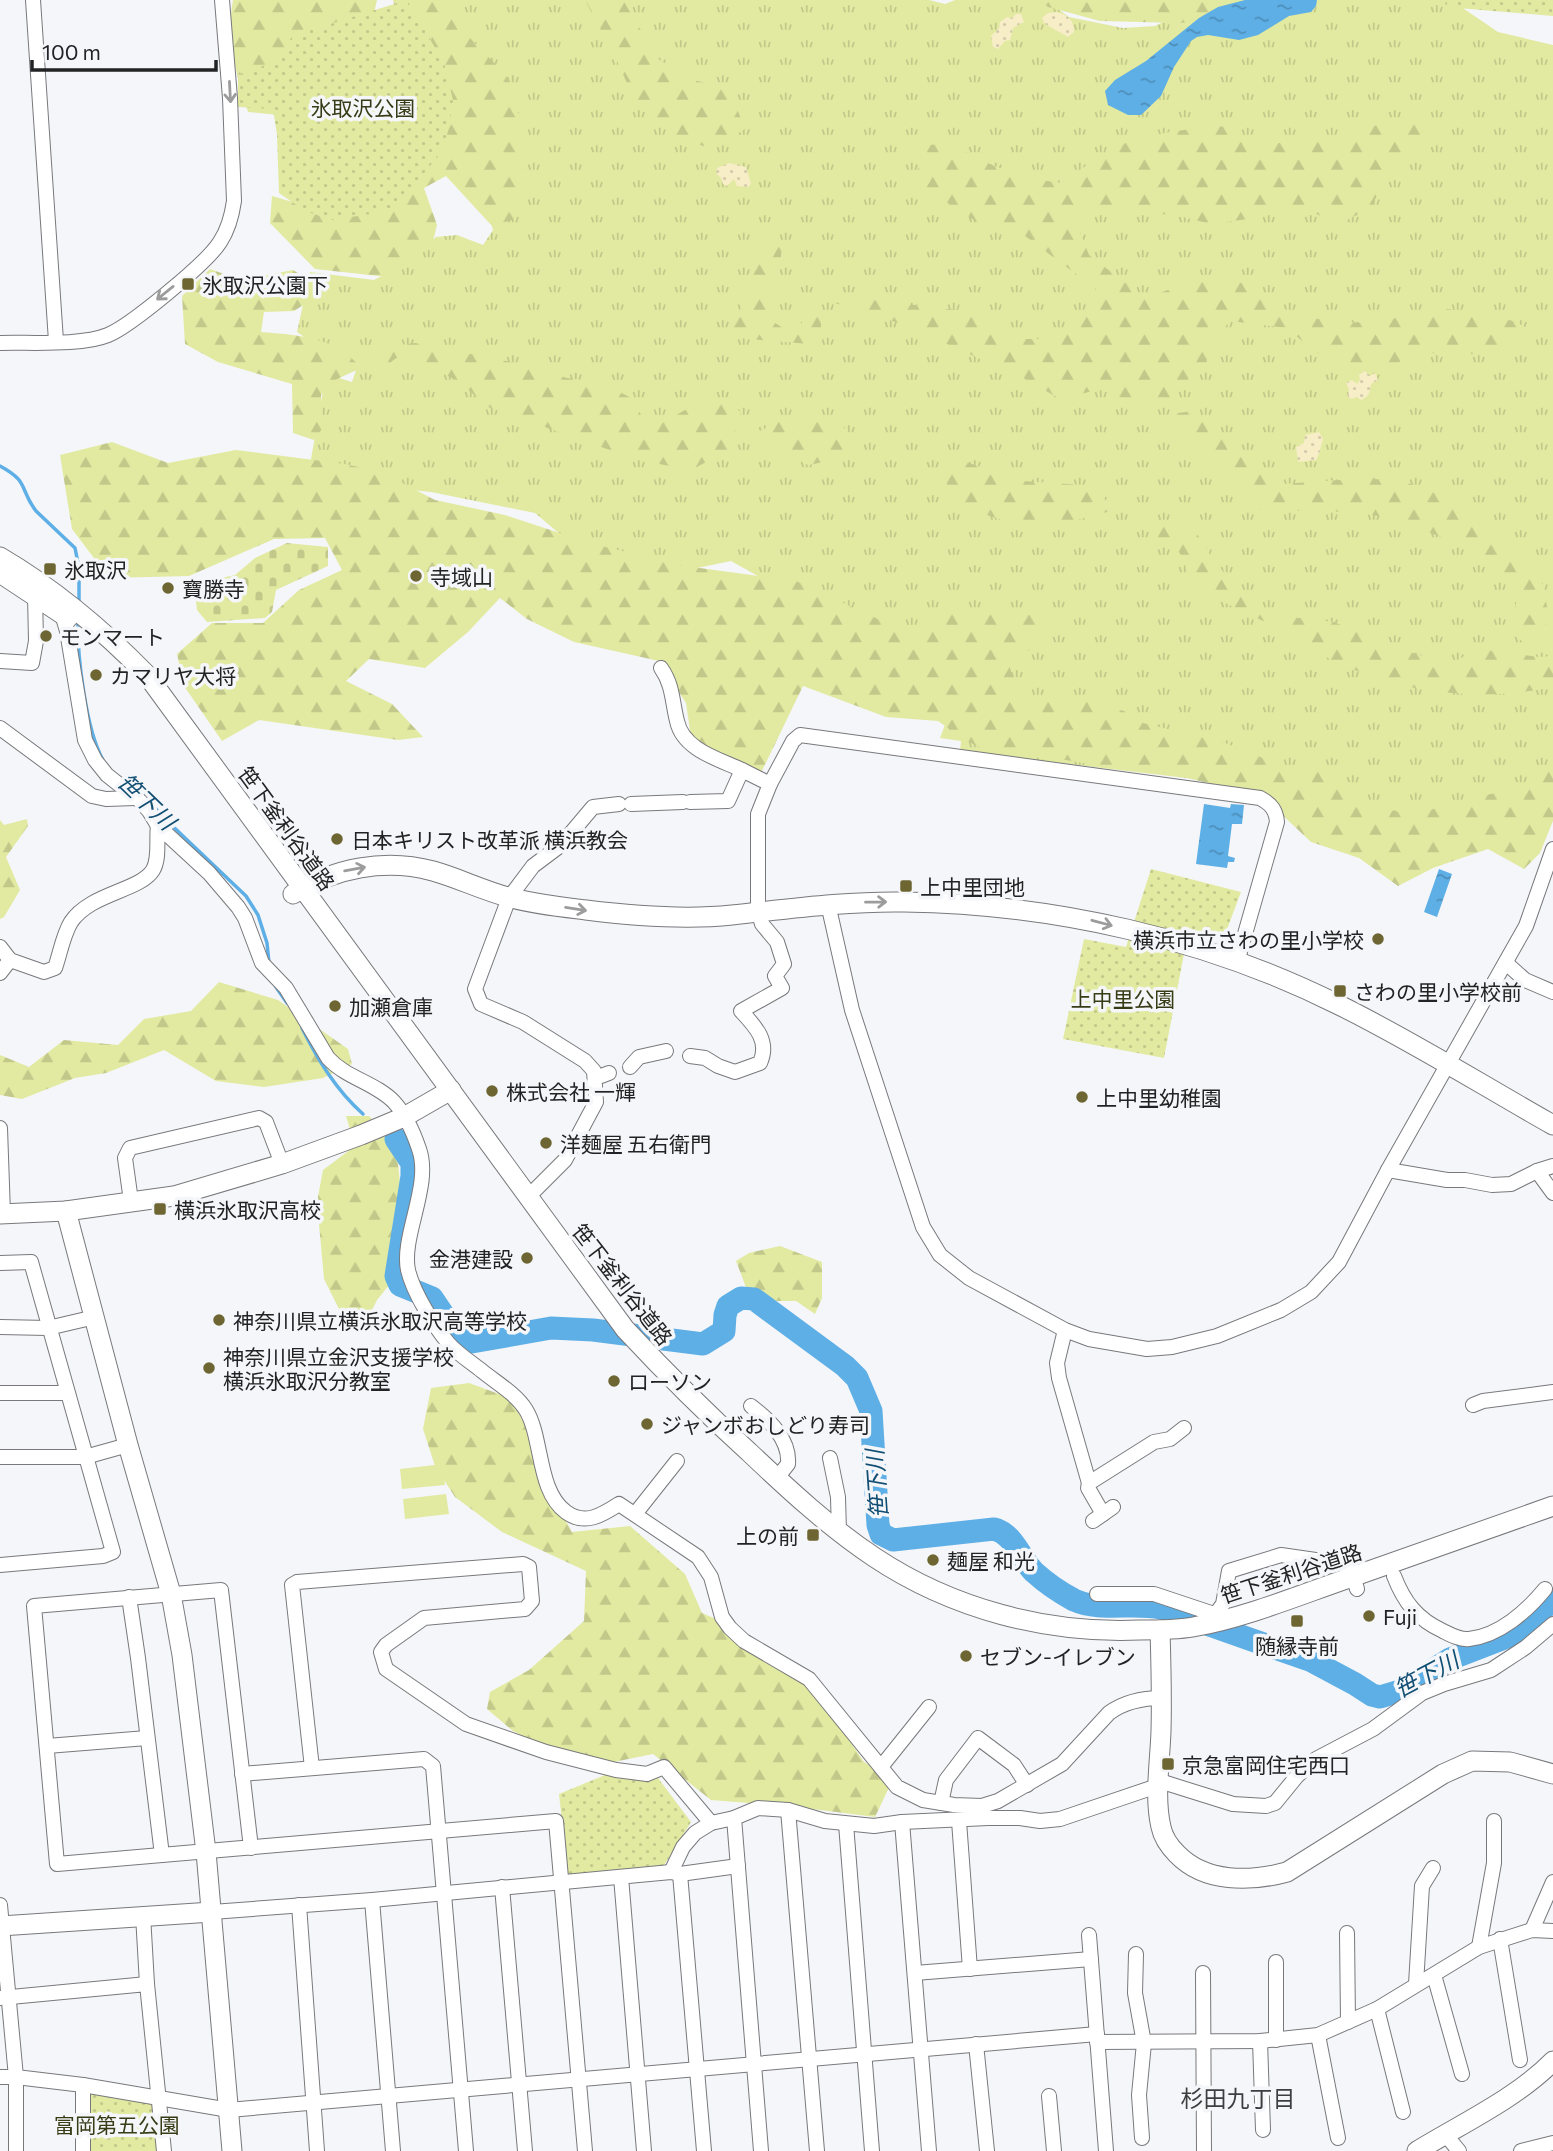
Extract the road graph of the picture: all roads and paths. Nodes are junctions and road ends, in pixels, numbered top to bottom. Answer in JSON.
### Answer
{"nodes":[{"id":1,"x":33,"y":0,"type":"edge"},
{"id":2,"x":222,"y":0,"type":"edge"},
{"id":3,"x":57,"y":341,"type":"junction"},
{"id":4,"x":0,"y":343,"type":"edge"},
{"id":5,"x":0,"y":557,"type":"edge"},
{"id":6,"x":0,"y":573,"type":"edge"},
{"id":7,"x":35,"y":595,"type":"junction"},
{"id":8,"x":66,"y":612,"type":"junction"},
{"id":9,"x":0,"y":661,"type":"edge"},
{"id":10,"x":661,"y":668,"type":"dead end"},
{"id":11,"x":0,"y":728,"type":"edge"},
{"id":12,"x":742,"y":770,"type":"junction"},
{"id":13,"x":770,"y":784,"type":"junction"},
{"id":14,"x":135,"y":798,"type":"junction"},
{"id":15,"x":158,"y":826,"type":"junction"},
{"id":16,"x":1553,"y":849,"type":"edge"},
{"id":17,"x":298,"y":892,"type":"junction"},
{"id":18,"x":509,"y":898,"type":"junction"},
{"id":19,"x":828,"y":904,"type":"junction"},
{"id":20,"x":758,"y":911,"type":"junction"},
{"id":21,"x":0,"y":947,"type":"edge"},
{"id":22,"x":10,"y":960,"type":"junction"},
{"id":23,"x":1237,"y":962,"type":"junction"},
{"id":24,"x":1506,"y":963,"type":"junction"},
{"id":25,"x":0,"y":973,"type":"edge"},
{"id":26,"x":1553,"y":992,"type":"edge"},
{"id":27,"x":666,"y":1051,"type":"dead end"},
{"id":28,"x":690,"y":1056,"type":"dead end"},
{"id":29,"x":1449,"y":1065,"type":"junction"},
{"id":30,"x":630,"y":1067,"type":"dead end"},
{"id":31,"x":446,"y":1093,"type":"junction"},
{"id":32,"x":404,"y":1116,"type":"junction"},
{"id":33,"x":1553,"y":1125,"type":"edge"},
{"id":34,"x":0,"y":1128,"type":"edge"},
{"id":35,"x":282,"y":1164,"type":"junction"},
{"id":36,"x":1553,"y":1166,"type":"edge"},
{"id":37,"x":1388,"y":1170,"type":"junction"},
{"id":38,"x":1537,"y":1171,"type":"junction"},
{"id":39,"x":1553,"y":1193,"type":"edge"},
{"id":40,"x":525,"y":1195,"type":"junction"},
{"id":41,"x":131,"y":1201,"type":"junction"},
{"id":42,"x":66,"y":1211,"type":"junction"},
{"id":43,"x":2,"y":1214,"type":"edge"},
{"id":44,"x":0,"y":1263,"type":"edge"},
{"id":45,"x":601,"y":1308,"type":"junction"},
{"id":46,"x":96,"y":1317,"type":"junction"},
{"id":47,"x":0,"y":1327,"type":"edge"},
{"id":48,"x":48,"y":1328,"type":"junction"},
{"id":49,"x":1065,"y":1329,"type":"junction"},
{"id":50,"x":1553,"y":1392,"type":"edge"},
{"id":51,"x":0,"y":1393,"type":"edge"},
{"id":52,"x":67,"y":1393,"type":"junction"},
{"id":53,"x":1473,"y":1405,"type":"dead end"},
{"id":54,"x":751,"y":1406,"type":"dead end"},
{"id":55,"x":1184,"y":1429,"type":"dead end"},
{"id":56,"x":128,"y":1445,"type":"junction"},
{"id":57,"x":0,"y":1457,"type":"edge"},
{"id":58,"x":85,"y":1457,"type":"junction"},
{"id":59,"x":830,"y":1458,"type":"dead end"},
{"id":60,"x":677,"y":1461,"type":"dead end"},
{"id":61,"x":777,"y":1478,"type":"junction"},
{"id":62,"x":1089,"y":1483,"type":"junction"},
{"id":63,"x":1553,"y":1506,"type":"edge"},
{"id":64,"x":635,"y":1514,"type":"junction"},
{"id":65,"x":1103,"y":1514,"type":"dead end"},
{"id":66,"x":1553,"y":1519,"type":"edge"},
{"id":67,"x":839,"y":1532,"type":"junction"},
{"id":68,"x":0,"y":1565,"type":"edge"},
{"id":69,"x":1394,"y":1576,"type":"junction"},
{"id":70,"x":1355,"y":1583,"type":"junction"},
{"id":71,"x":1545,"y":1589,"type":"dead end"},
{"id":72,"x":171,"y":1594,"type":"junction"},
{"id":73,"x":1097,"y":1594,"type":"dead end"},
{"id":74,"x":129,"y":1597,"type":"junction"},
{"id":75,"x":1217,"y":1624,"type":"junction"},
{"id":76,"x":1553,"y":1624,"type":"edge"},
{"id":77,"x":1160,"y":1636,"type":"junction"},
{"id":78,"x":1162,"y":1698,"type":"junction"},
{"id":79,"x":929,"y":1707,"type":"dead end"},
{"id":80,"x":147,"y":1738,"type":"junction"},
{"id":81,"x":47,"y":1746,"type":"junction"},
{"id":82,"x":881,"y":1767,"type":"junction"},
{"id":83,"x":312,"y":1768,"type":"junction"},
{"id":84,"x":242,"y":1774,"type":"junction"},
{"id":85,"x":1553,"y":1774,"type":"edge"},
{"id":86,"x":1027,"y":1785,"type":"junction"},
{"id":87,"x":1159,"y":1786,"type":"junction"},
{"id":88,"x":941,"y":1803,"type":"junction"},
{"id":89,"x":789,"y":1810,"type":"junction"},
{"id":90,"x":981,"y":1812,"type":"junction"},
{"id":91,"x":734,"y":1818,"type":"junction"},
{"id":92,"x":960,"y":1821,"type":"junction"},
{"id":93,"x":1494,"y":1821,"type":"dead end"},
{"id":94,"x":902,"y":1822,"type":"junction"},
{"id":95,"x":711,"y":1823,"type":"junction"},
{"id":96,"x":846,"y":1824,"type":"junction"},
{"id":97,"x":438,"y":1832,"type":"junction"},
{"id":98,"x":251,"y":1848,"type":"junction"},
{"id":99,"x":206,"y":1852,"type":"junction"},
{"id":100,"x":162,"y":1855,"type":"junction"},
{"id":101,"x":738,"y":1866,"type":"junction"},
{"id":102,"x":1433,"y":1868,"type":"dead end"},
{"id":103,"x":675,"y":1873,"type":"junction"},
{"id":104,"x":621,"y":1877,"type":"junction"},
{"id":105,"x":562,"y":1882,"type":"junction"},
{"id":106,"x":1553,"y":1882,"type":"edge"},
{"id":107,"x":502,"y":1887,"type":"junction"},
{"id":108,"x":444,"y":1892,"type":"junction"},
{"id":109,"x":372,"y":1900,"type":"junction"},
{"id":110,"x":0,"y":1905,"type":"edge"},
{"id":111,"x":299,"y":1905,"type":"junction"},
{"id":112,"x":212,"y":1912,"type":"junction"},
{"id":113,"x":143,"y":1915,"type":"junction"},
{"id":114,"x":1,"y":1926,"type":"edge"},
{"id":115,"x":1532,"y":1930,"type":"junction"},
{"id":116,"x":1553,"y":1931,"type":"edge"},
{"id":117,"x":1347,"y":1933,"type":"dead end"},
{"id":118,"x":1089,"y":1935,"type":"dead end"},
{"id":119,"x":1500,"y":1939,"type":"junction"},
{"id":120,"x":1479,"y":1947,"type":"junction"},
{"id":121,"x":1136,"y":1954,"type":"dead end"},
{"id":122,"x":1091,"y":1959,"type":"junction"},
{"id":123,"x":1276,"y":1962,"type":"dead end"},
{"id":124,"x":970,"y":1969,"type":"junction"},
{"id":125,"x":915,"y":1973,"type":"junction"},
{"id":126,"x":1203,"y":1973,"type":"dead end"},
{"id":127,"x":1434,"y":1975,"type":"junction"},
{"id":128,"x":147,"y":1984,"type":"junction"},
{"id":129,"x":1416,"y":1984,"type":"junction"},
{"id":130,"x":4,"y":1997,"type":"edge"},
{"id":131,"x":1377,"y":2009,"type":"junction"},
{"id":132,"x":1348,"y":2022,"type":"junction"},
{"id":133,"x":1318,"y":2035,"type":"junction"},
{"id":134,"x":1097,"y":2038,"type":"junction"},
{"id":135,"x":1276,"y":2040,"type":"junction"},
{"id":136,"x":1204,"y":2041,"type":"junction"},
{"id":137,"x":1260,"y":2041,"type":"junction"},
{"id":138,"x":1144,"y":2043,"type":"junction"},
{"id":139,"x":976,"y":2045,"type":"junction"},
{"id":140,"x":921,"y":2049,"type":"junction"},
{"id":141,"x":865,"y":2054,"type":"junction"},
{"id":142,"x":811,"y":2059,"type":"junction"},
{"id":143,"x":1520,"y":2060,"type":"dead end"},
{"id":144,"x":1553,"y":2061,"type":"edge"},
{"id":145,"x":755,"y":2064,"type":"junction"},
{"id":146,"x":698,"y":2069,"type":"junction"},
{"id":147,"x":638,"y":2074,"type":"junction"},
{"id":148,"x":1462,"y":2074,"type":"dead end"},
{"id":149,"x":0,"y":2077,"type":"edge"},
{"id":150,"x":16,"y":2077,"type":"junction"},
{"id":151,"x":578,"y":2080,"type":"junction"},
{"id":152,"x":83,"y":2085,"type":"junction"},
{"id":153,"x":519,"y":2085,"type":"junction"},
{"id":154,"x":462,"y":2090,"type":"junction"},
{"id":155,"x":1049,"y":2096,"type":"dead end"},
{"id":156,"x":387,"y":2097,"type":"junction"},
{"id":157,"x":159,"y":2098,"type":"junction"},
{"id":158,"x":313,"y":2102,"type":"junction"},
{"id":159,"x":229,"y":2110,"type":"junction"},
{"id":160,"x":1404,"y":2112,"type":"dead end"},
{"id":161,"x":1264,"y":2130,"type":"dead end"},
{"id":162,"x":1445,"y":2134,"type":"junction"},
{"id":163,"x":1142,"y":2138,"type":"dead end"},
{"id":164,"x":1338,"y":2138,"type":"dead end"},
{"id":165,"x":1553,"y":2143,"type":"edge"},
{"id":166,"x":16,"y":2151,"type":"edge"},
{"id":167,"x":83,"y":2151,"type":"edge"},
{"id":168,"x":163,"y":2151,"type":"edge"},
{"id":169,"x":232,"y":2151,"type":"edge"},
{"id":170,"x":317,"y":2151,"type":"edge"},
{"id":171,"x":393,"y":2151,"type":"edge"},
{"id":172,"x":466,"y":2151,"type":"edge"},
{"id":173,"x":525,"y":2151,"type":"edge"},
{"id":174,"x":585,"y":2151,"type":"edge"},
{"id":175,"x":644,"y":2151,"type":"edge"},
{"id":176,"x":704,"y":2151,"type":"edge"},
{"id":177,"x":761,"y":2151,"type":"edge"},
{"id":178,"x":817,"y":2151,"type":"edge"},
{"id":179,"x":872,"y":2151,"type":"edge"},
{"id":180,"x":929,"y":2151,"type":"edge"},
{"id":181,"x":987,"y":2151,"type":"edge"},
{"id":182,"x":1054,"y":2151,"type":"edge"},
{"id":183,"x":1106,"y":2151,"type":"edge"},
{"id":184,"x":1204,"y":2151,"type":"edge"},
{"id":185,"x":1417,"y":2151,"type":"edge"},
{"id":186,"x":1459,"y":2151,"type":"edge"},
{"id":187,"x":1521,"y":2151,"type":"edge"}],
"edges":[{"from":1,"to":3,"type":"street"},
{"from":2,"to":3,"type":"street","one_way":true},
{"from":3,"to":4,"type":"street"},
{"from":5,"to":8,"type":"street","name":"笹下釜利谷道路"},
{"from":6,"to":7,"type":"street","name":"笹下釜利谷道路"},
{"from":7,"to":8,"type":"street","name":"笹下釜利谷道路"},
{"from":7,"to":9,"type":"street"},
{"from":8,"to":14,"type":"street"},
{"from":8,"to":17,"type":"street","name":"笹下釜利谷道路"},
{"from":10,"to":12,"type":"street"},
{"from":11,"to":14,"type":"street"},
{"from":12,"to":13,"type":"street"},
{"from":12,"to":18,"type":"street"},
{"from":13,"to":20,"type":"street"},
{"from":13,"to":23,"type":"street"},
{"from":14,"to":15,"type":"street"},
{"from":15,"to":22,"type":"street"},
{"from":15,"to":32,"type":"street"},
{"from":16,"to":24,"type":"street"},
{"from":17,"to":18,"type":"street","one_way":true},
{"from":17,"to":31,"type":"street","name":"笹下釜利谷道路"},
{"from":18,"to":20,"type":"street","one_way":true},
{"from":18,"to":40,"type":"street"},
{"from":19,"to":20,"type":"street"},
{"from":19,"to":23,"type":"street","one_way":true},
{"from":19,"to":49,"type":"street"},
{"from":20,"to":28,"type":"street"},
{"from":21,"to":22,"type":"street"},
{"from":22,"to":25,"type":"street"},
{"from":23,"to":29,"type":"street"},
{"from":24,"to":26,"type":"street"},
{"from":24,"to":29,"type":"street"},
{"from":27,"to":30,"type":"street"},
{"from":29,"to":33,"type":"street"},
{"from":29,"to":37,"type":"street"},
{"from":31,"to":32,"type":"street"},
{"from":31,"to":40,"type":"street","name":"笹下釜利谷道路"},
{"from":31,"to":45,"type":"street","name":"笹下釜利谷道路"},
{"from":32,"to":35,"type":"street"},
{"from":32,"to":64,"type":"street"},
{"from":34,"to":43,"type":"street"},
{"from":35,"to":41,"type":"street"},
{"from":35,"to":41,"type":"street"},
{"from":36,"to":38,"type":"street"},
{"from":37,"to":38,"type":"street"},
{"from":37,"to":49,"type":"street"},
{"from":38,"to":39,"type":"street"},
{"from":40,"to":45,"type":"street","name":"笹下釜利谷道路"},
{"from":41,"to":42,"type":"street"},
{"from":42,"to":43,"type":"street"},
{"from":42,"to":46,"type":"street"},
{"from":44,"to":48,"type":"street"},
{"from":45,"to":61,"type":"street","name":"笹下釜利谷道路"},
{"from":45,"to":77,"type":"street","name":"笹下釜利谷道路"},
{"from":46,"to":48,"type":"street"},
{"from":46,"to":56,"type":"street"},
{"from":47,"to":48,"type":"street"},
{"from":48,"to":52,"type":"street"},
{"from":49,"to":62,"type":"street"},
{"from":50,"to":53,"type":"street"},
{"from":51,"to":52,"type":"street"},
{"from":52,"to":58,"type":"street"},
{"from":54,"to":61,"type":"street"},
{"from":55,"to":62,"type":"street"},
{"from":56,"to":58,"type":"street"},
{"from":56,"to":72,"type":"street"},
{"from":57,"to":58,"type":"street"},
{"from":58,"to":68,"type":"street"},
{"from":59,"to":67,"type":"street"},
{"from":60,"to":64,"type":"street"},
{"from":61,"to":67,"type":"street","name":"笹下釜利谷道路"},
{"from":62,"to":65,"type":"street"},
{"from":63,"to":70,"type":"street","name":"笹下釜利谷道路"},
{"from":64,"to":82,"type":"street"},
{"from":66,"to":69,"type":"street","name":"笹下釜利谷道路"},
{"from":67,"to":77,"type":"street","name":"笹下釜利谷道路"},
{"from":69,"to":70,"type":"street","name":"笹下釜利谷道路"},
{"from":69,"to":71,"type":"street"},
{"from":70,"to":75,"type":"street","name":"笹下釜利谷道路"},
{"from":70,"to":75,"type":"street","name":"笹下釜利谷道路"},
{"from":70,"to":75,"type":"street"},
{"from":72,"to":74,"type":"street"},
{"from":72,"to":84,"type":"street"},
{"from":72,"to":99,"type":"street"},
{"from":73,"to":75,"type":"street"},
{"from":74,"to":80,"type":"street"},
{"from":74,"to":81,"type":"street"},
{"from":75,"to":77,"type":"street","name":"笹下釜利谷道路"},
{"from":75,"to":77,"type":"street","name":"笹下釜利谷道路"},
{"from":76,"to":87,"type":"street"},
{"from":77,"to":78,"type":"street"},
{"from":78,"to":86,"type":"street"},
{"from":78,"to":87,"type":"street"},
{"from":79,"to":82,"type":"street"},
{"from":80,"to":81,"type":"street"},
{"from":80,"to":100,"type":"street"},
{"from":81,"to":100,"type":"street"},
{"from":82,"to":88,"type":"street"},
{"from":83,"to":84,"type":"street"},
{"from":83,"to":95,"type":"street"},
{"from":83,"to":97,"type":"street"},
{"from":84,"to":98,"type":"street"},
{"from":85,"to":87,"type":"street"},
{"from":86,"to":88,"type":"street"},
{"from":86,"to":90,"type":"street"},
{"from":87,"to":90,"type":"street"},
{"from":88,"to":90,"type":"street"},
{"from":89,"to":91,"type":"street"},
{"from":89,"to":96,"type":"street"},
{"from":89,"to":142,"type":"street"},
{"from":90,"to":92,"type":"street"},
{"from":91,"to":95,"type":"street"},
{"from":91,"to":101,"type":"street"},
{"from":92,"to":94,"type":"street"},
{"from":92,"to":124,"type":"street"},
{"from":93,"to":120,"type":"street"},
{"from":94,"to":96,"type":"street"},
{"from":94,"to":125,"type":"street"},
{"from":95,"to":103,"type":"street"},
{"from":96,"to":141,"type":"street"},
{"from":97,"to":98,"type":"street"},
{"from":97,"to":105,"type":"street"},
{"from":97,"to":108,"type":"street"},
{"from":98,"to":99,"type":"street"},
{"from":99,"to":100,"type":"street"},
{"from":99,"to":112,"type":"street"},
{"from":101,"to":103,"type":"street"},
{"from":101,"to":145,"type":"street"},
{"from":102,"to":129,"type":"street"},
{"from":103,"to":104,"type":"street"},
{"from":103,"to":146,"type":"street"},
{"from":104,"to":105,"type":"street"},
{"from":104,"to":147,"type":"street"},
{"from":105,"to":107,"type":"street"},
{"from":105,"to":151,"type":"street"},
{"from":106,"to":115,"type":"street"},
{"from":107,"to":108,"type":"street"},
{"from":107,"to":153,"type":"street"},
{"from":108,"to":109,"type":"street"},
{"from":108,"to":154,"type":"street"},
{"from":109,"to":111,"type":"street"},
{"from":109,"to":156,"type":"street"},
{"from":110,"to":114,"type":"street"},
{"from":111,"to":112,"type":"street"},
{"from":111,"to":158,"type":"street"},
{"from":112,"to":113,"type":"street"},
{"from":112,"to":159,"type":"street"},
{"from":113,"to":114,"type":"street"},
{"from":113,"to":128,"type":"street"},
{"from":114,"to":130,"type":"street"},
{"from":115,"to":116,"type":"street"},
{"from":115,"to":119,"type":"street"},
{"from":117,"to":132,"type":"street"},
{"from":118,"to":122,"type":"street"},
{"from":119,"to":120,"type":"street"},
{"from":119,"to":143,"type":"street"},
{"from":120,"to":127,"type":"street"},
{"from":121,"to":138,"type":"street"},
{"from":122,"to":124,"type":"street"},
{"from":122,"to":134,"type":"street"},
{"from":123,"to":135,"type":"street"},
{"from":124,"to":125,"type":"street"},
{"from":125,"to":140,"type":"street"},
{"from":126,"to":136,"type":"street"},
{"from":127,"to":129,"type":"street"},
{"from":127,"to":148,"type":"street"},
{"from":128,"to":130,"type":"street"},
{"from":128,"to":157,"type":"street"},
{"from":129,"to":131,"type":"street"},
{"from":130,"to":150,"type":"street"},
{"from":131,"to":132,"type":"street"},
{"from":131,"to":160,"type":"street"},
{"from":132,"to":133,"type":"street"},
{"from":133,"to":135,"type":"street"},
{"from":133,"to":164,"type":"street"},
{"from":134,"to":138,"type":"street"},
{"from":134,"to":139,"type":"street"},
{"from":134,"to":183,"type":"street"},
{"from":135,"to":137,"type":"street"},
{"from":136,"to":137,"type":"street"},
{"from":136,"to":138,"type":"street"},
{"from":136,"to":184,"type":"street"},
{"from":137,"to":161,"type":"street"},
{"from":138,"to":163,"type":"street"},
{"from":139,"to":140,"type":"street"},
{"from":139,"to":181,"type":"street"},
{"from":140,"to":141,"type":"street"},
{"from":140,"to":180,"type":"street"},
{"from":141,"to":142,"type":"street"},
{"from":141,"to":179,"type":"street"},
{"from":142,"to":145,"type":"street"},
{"from":142,"to":178,"type":"street"},
{"from":144,"to":162,"type":"street"},
{"from":145,"to":146,"type":"street"},
{"from":145,"to":177,"type":"street"},
{"from":146,"to":147,"type":"street"},
{"from":146,"to":176,"type":"street"},
{"from":147,"to":151,"type":"street"},
{"from":147,"to":175,"type":"street"},
{"from":149,"to":150,"type":"street"},
{"from":150,"to":152,"type":"street"},
{"from":150,"to":166,"type":"street"},
{"from":151,"to":153,"type":"street"},
{"from":151,"to":174,"type":"street"},
{"from":152,"to":157,"type":"street"},
{"from":152,"to":167,"type":"street"},
{"from":153,"to":154,"type":"street"},
{"from":153,"to":173,"type":"street"},
{"from":154,"to":156,"type":"street"},
{"from":154,"to":172,"type":"street"},
{"from":155,"to":182,"type":"street"},
{"from":156,"to":158,"type":"street"},
{"from":156,"to":171,"type":"street"},
{"from":157,"to":159,"type":"street"},
{"from":157,"to":168,"type":"street"},
{"from":158,"to":159,"type":"street"},
{"from":158,"to":170,"type":"street"},
{"from":159,"to":169,"type":"street"},
{"from":162,"to":185,"type":"street"},
{"from":162,"to":186,"type":"street"},
{"from":165,"to":187,"type":"street"}]}
